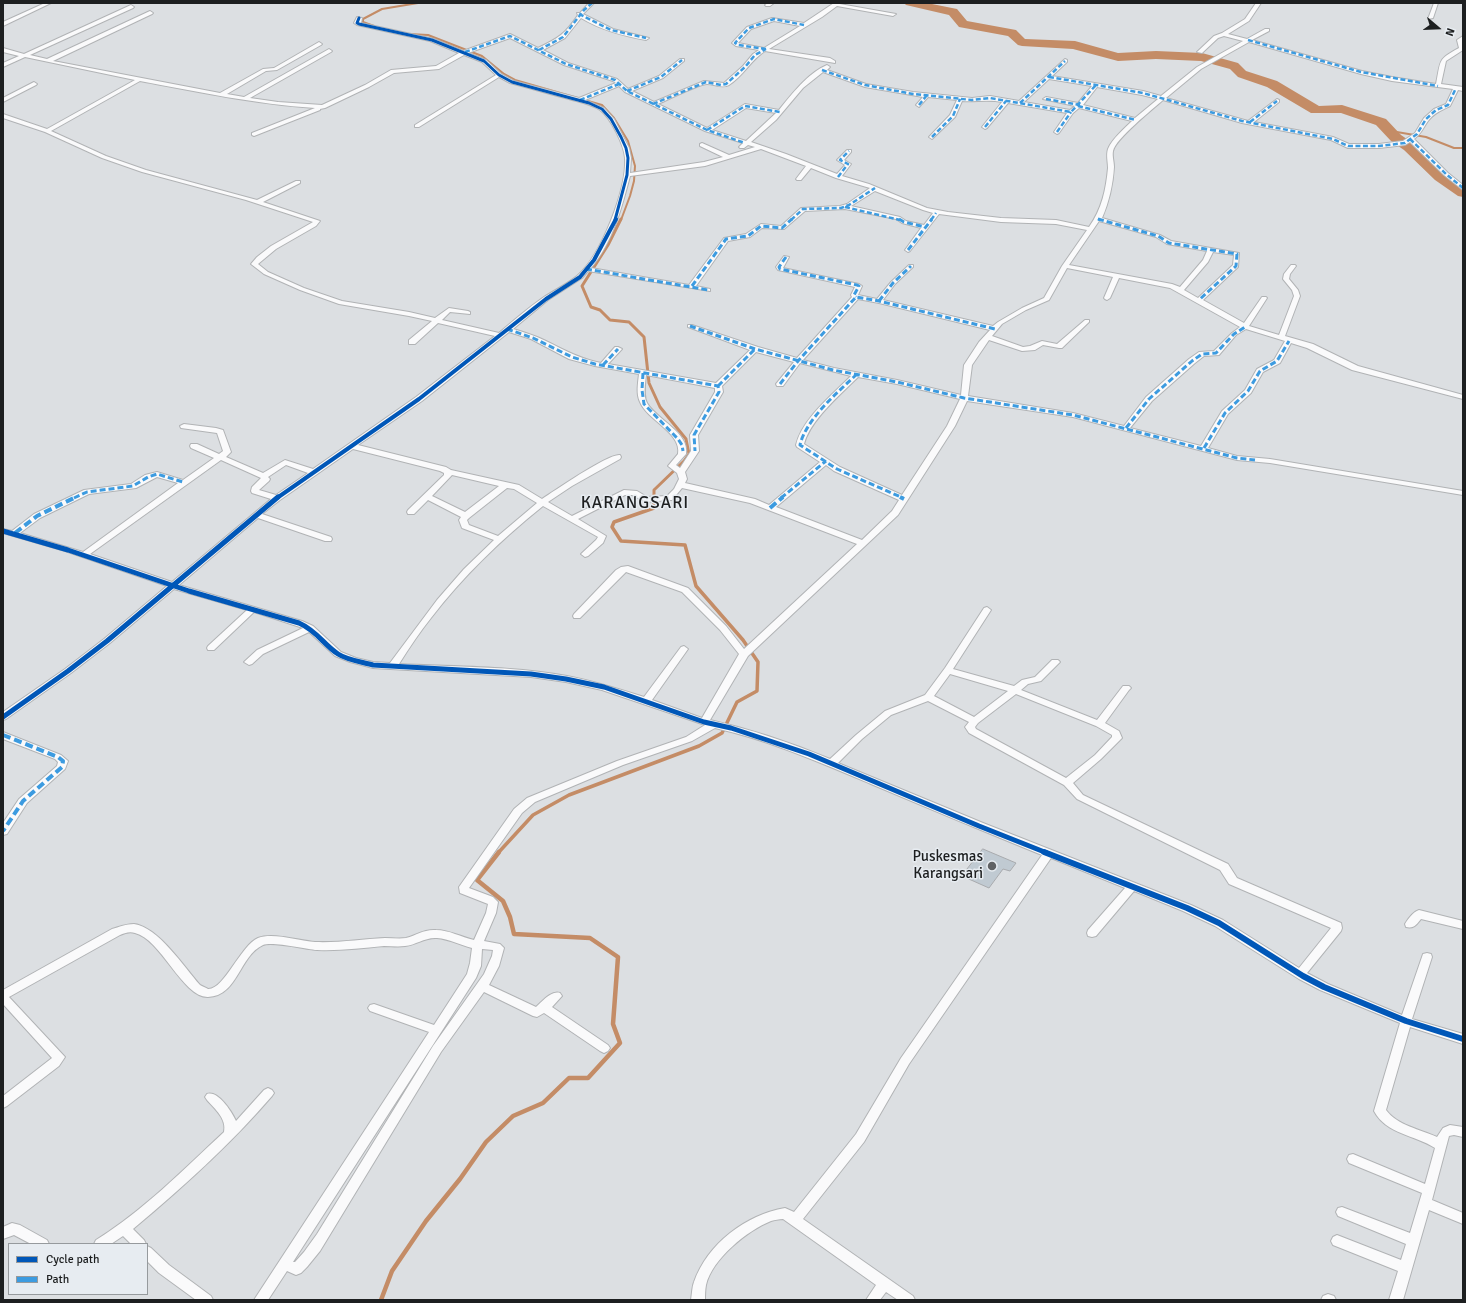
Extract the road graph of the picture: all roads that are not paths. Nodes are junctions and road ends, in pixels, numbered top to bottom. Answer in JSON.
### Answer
{"nodes":[{"id":1,"x":49,"y":3,"type":"edge"},
{"id":2,"x":592,"y":3,"type":"edge"},
{"id":3,"x":1259,"y":3,"type":"edge"},
{"id":4,"x":1436,"y":3,"type":"edge"},
{"id":5,"x":836,"y":4,"type":"edge"},
{"id":6,"x":131,"y":7,"type":"dead end"},
{"id":7,"x":150,"y":13,"type":"dead end"},
{"id":8,"x":580,"y":14,"type":"junction"},
{"id":9,"x":893,"y":14,"type":"dead end"},
{"id":10,"x":359,"y":18,"type":"dead end"},
{"id":11,"x":1430,"y":18,"type":"dead end"},
{"id":12,"x":3,"y":24,"type":"edge"},
{"id":13,"x":804,"y":25,"type":"junction"},
{"id":14,"x":1267,"y":30,"type":"dead end"},
{"id":15,"x":1224,"y":34,"type":"junction"},
{"id":16,"x":646,"y":38,"type":"dead end"},
{"id":17,"x":1463,"y":38,"type":"edge"},
{"id":18,"x":1248,"y":40,"type":"junction"},
{"id":19,"x":318,"y":44,"type":"dead end"},
{"id":20,"x":766,"y":49,"type":"junction"},
{"id":21,"x":3,"y":50,"type":"edge"},
{"id":22,"x":539,"y":50,"type":"junction"},
{"id":23,"x":329,"y":51,"type":"dead end"},
{"id":24,"x":468,"y":51,"type":"junction"},
{"id":25,"x":1200,"y":52,"type":"dead end"},
{"id":26,"x":26,"y":55,"type":"junction"},
{"id":27,"x":682,"y":60,"type":"dead end"},
{"id":28,"x":48,"y":61,"type":"junction"},
{"id":29,"x":1065,"y":61,"type":"dead end"},
{"id":30,"x":3,"y":65,"type":"edge"},
{"id":31,"x":822,"y":70,"type":"junction"},
{"id":32,"x":499,"y":74,"type":"junction"},
{"id":33,"x":255,"y":76,"type":"junction"},
{"id":34,"x":1049,"y":77,"type":"junction"},
{"id":35,"x":267,"y":78,"type":"dead end"},
{"id":36,"x":140,"y":79,"type":"junction"},
{"id":37,"x":34,"y":84,"type":"dead end"},
{"id":38,"x":619,"y":84,"type":"junction"},
{"id":39,"x":238,"y":85,"type":"junction"},
{"id":40,"x":1096,"y":85,"type":"junction"},
{"id":41,"x":1438,"y":86,"type":"junction"},
{"id":42,"x":252,"y":87,"type":"dead end"},
{"id":43,"x":1456,"y":88,"type":"junction"},
{"id":44,"x":1463,"y":89,"type":"edge"},
{"id":45,"x":627,"y":91,"type":"junction"},
{"id":46,"x":220,"y":95,"type":"junction"},
{"id":47,"x":927,"y":95,"type":"junction"},
{"id":48,"x":1164,"y":98,"type":"junction"},
{"id":49,"x":244,"y":99,"type":"junction"},
{"id":50,"x":582,"y":99,"type":"junction"},
{"id":51,"x":960,"y":99,"type":"junction"},
{"id":52,"x":1046,"y":99,"type":"dead end"},
{"id":53,"x":3,"y":100,"type":"edge"},
{"id":54,"x":1006,"y":101,"type":"junction"},
{"id":55,"x":1277,"y":101,"type":"dead end"},
{"id":56,"x":1020,"y":103,"type":"junction"},
{"id":57,"x":654,"y":104,"type":"junction"},
{"id":58,"x":919,"y":105,"type":"dead end"},
{"id":59,"x":1079,"y":106,"type":"junction"},
{"id":60,"x":323,"y":107,"type":"junction"},
{"id":61,"x":780,"y":112,"type":"junction"},
{"id":62,"x":1071,"y":112,"type":"junction"},
{"id":63,"x":3,"y":116,"type":"edge"},
{"id":64,"x":1136,"y":120,"type":"junction"},
{"id":65,"x":1250,"y":122,"type":"junction"},
{"id":66,"x":417,"y":126,"type":"dead end"},
{"id":67,"x":984,"y":127,"type":"dead end"},
{"id":68,"x":707,"y":130,"type":"junction"},
{"id":69,"x":47,"y":131,"type":"junction"},
{"id":70,"x":1057,"y":132,"type":"dead end"},
{"id":71,"x":254,"y":134,"type":"dead end"},
{"id":72,"x":932,"y":138,"type":"dead end"},
{"id":73,"x":1406,"y":141,"type":"junction"},
{"id":74,"x":746,"y":143,"type":"junction"},
{"id":75,"x":702,"y":145,"type":"dead end"},
{"id":76,"x":759,"y":148,"type":"junction"},
{"id":77,"x":849,"y":151,"type":"dead end"},
{"id":78,"x":736,"y":154,"type":"junction"},
{"id":79,"x":729,"y":157,"type":"junction"},
{"id":80,"x":810,"y":165,"type":"junction"},
{"id":81,"x":629,"y":175,"type":"junction"},
{"id":82,"x":838,"y":177,"type":"junction"},
{"id":83,"x":799,"y":179,"type":"dead end"},
{"id":84,"x":298,"y":182,"type":"dead end"},
{"id":85,"x":875,"y":188,"type":"junction"},
{"id":86,"x":1463,"y":188,"type":"edge"},
{"id":87,"x":258,"y":202,"type":"junction"},
{"id":88,"x":845,"y":207,"type":"junction"},
{"id":89,"x":936,"y":213,"type":"junction"},
{"id":90,"x":1098,"y":219,"type":"junction"},
{"id":91,"x":925,"y":227,"type":"junction"},
{"id":92,"x":1091,"y":229,"type":"junction"},
{"id":93,"x":1211,"y":249,"type":"junction"},
{"id":94,"x":908,"y":250,"type":"dead end"},
{"id":95,"x":786,"y":258,"type":"dead end"},
{"id":96,"x":911,"y":266,"type":"dead end"},
{"id":97,"x":1066,"y":266,"type":"junction"},
{"id":98,"x":1293,"y":266,"type":"dead end"},
{"id":99,"x":588,"y":269,"type":"junction"},
{"id":100,"x":1117,"y":275,"type":"junction"},
{"id":101,"x":692,"y":286,"type":"junction"},
{"id":102,"x":708,"y":290,"type":"dead end"},
{"id":103,"x":1181,"y":290,"type":"junction"},
{"id":104,"x":856,"y":297,"type":"junction"},
{"id":105,"x":1107,"y":298,"type":"dead end"},
{"id":106,"x":1264,"y":298,"type":"dead end"},
{"id":107,"x":1199,"y":300,"type":"junction"},
{"id":108,"x":879,"y":301,"type":"junction"},
{"id":109,"x":468,"y":313,"type":"dead end"},
{"id":110,"x":437,"y":321,"type":"junction"},
{"id":111,"x":1087,"y":321,"type":"dead end"},
{"id":112,"x":690,"y":326,"type":"dead end"},
{"id":113,"x":1245,"y":327,"type":"junction"},
{"id":114,"x":507,"y":329,"type":"junction"},
{"id":115,"x":995,"y":329,"type":"junction"},
{"id":116,"x":499,"y":335,"type":"junction"},
{"id":117,"x":988,"y":337,"type":"junction"},
{"id":118,"x":1281,"y":338,"type":"junction"},
{"id":119,"x":1289,"y":341,"type":"junction"},
{"id":120,"x":412,"y":342,"type":"dead end"},
{"id":121,"x":618,"y":349,"type":"dead end"},
{"id":122,"x":755,"y":349,"type":"junction"},
{"id":123,"x":798,"y":361,"type":"junction"},
{"id":124,"x":603,"y":365,"type":"junction"},
{"id":125,"x":646,"y":374,"type":"junction"},
{"id":126,"x":857,"y":374,"type":"junction"},
{"id":127,"x":780,"y":384,"type":"dead end"},
{"id":128,"x":718,"y":386,"type":"junction"},
{"id":129,"x":1463,"y":397,"type":"edge"},
{"id":130,"x":964,"y":398,"type":"junction"},
{"id":131,"x":184,"y":426,"type":"dead end"},
{"id":132,"x":1126,"y":428,"type":"junction"},
{"id":133,"x":194,"y":446,"type":"dead end"},
{"id":134,"x":351,"y":446,"type":"junction"},
{"id":135,"x":1204,"y":448,"type":"junction"},
{"id":136,"x":689,"y":451,"type":"junction"},
{"id":137,"x":220,"y":457,"type":"junction"},
{"id":138,"x":617,"y":457,"type":"dead end"},
{"id":139,"x":826,"y":461,"type":"junction"},
{"id":140,"x":677,"y":470,"type":"junction"},
{"id":141,"x":314,"y":472,"type":"junction"},
{"id":142,"x":448,"y":472,"type":"junction"},
{"id":143,"x":264,"y":476,"type":"junction"},
{"id":144,"x":183,"y":482,"type":"junction"},
{"id":145,"x":505,"y":485,"type":"junction"},
{"id":146,"x":681,"y":486,"type":"junction"},
{"id":147,"x":1463,"y":493,"type":"edge"},
{"id":148,"x":427,"y":496,"type":"junction"},
{"id":149,"x":277,"y":498,"type":"junction"},
{"id":150,"x":904,"y":499,"type":"junction"},
{"id":151,"x":542,"y":503,"type":"junction"},
{"id":152,"x":770,"y":508,"type":"junction"},
{"id":153,"x":411,"y":512,"type":"dead end"},
{"id":154,"x":256,"y":516,"type":"junction"},
{"id":155,"x":466,"y":516,"type":"junction"},
{"id":156,"x":572,"y":519,"type":"junction"},
{"id":157,"x":3,"y":531,"type":"edge"},
{"id":158,"x":15,"y":533,"type":"junction"},
{"id":159,"x":328,"y":539,"type":"dead end"},
{"id":160,"x":498,"y":539,"type":"junction"},
{"id":161,"x":863,"y":543,"type":"junction"},
{"id":162,"x":85,"y":554,"type":"junction"},
{"id":163,"x":585,"y":554,"type":"dead end"},
{"id":164,"x":172,"y":586,"type":"junction"},
{"id":165,"x":252,"y":610,"type":"junction"},
{"id":166,"x":987,"y":610,"type":"dead end"},
{"id":167,"x":577,"y":616,"type":"dead end"},
{"id":168,"x":310,"y":628,"type":"junction"},
{"id":169,"x":210,"y":648,"type":"dead end"},
{"id":170,"x":684,"y":649,"type":"dead end"},
{"id":171,"x":745,"y":654,"type":"junction"},
{"id":172,"x":249,"y":662,"type":"dead end"},
{"id":173,"x":1055,"y":662,"type":"dead end"},
{"id":174,"x":392,"y":667,"type":"junction"},
{"id":175,"x":948,"y":670,"type":"junction"},
{"id":176,"x":1126,"y":688,"type":"dead end"},
{"id":177,"x":1015,"y":690,"type":"junction"},
{"id":178,"x":928,"y":697,"type":"junction"},
{"id":179,"x":646,"y":701,"type":"junction"},
{"id":180,"x":3,"y":717,"type":"edge"},
{"id":181,"x":975,"y":721,"type":"junction"},
{"id":182,"x":1099,"y":724,"type":"junction"},
{"id":183,"x":717,"y":725,"type":"junction"},
{"id":184,"x":3,"y":735,"type":"edge"},
{"id":185,"x":831,"y":764,"type":"junction"},
{"id":186,"x":1067,"y":783,"type":"junction"},
{"id":187,"x":3,"y":831,"type":"edge"},
{"id":188,"x":1049,"y":854,"type":"junction"},
{"id":189,"x":1132,"y":886,"type":"junction"},
{"id":190,"x":1410,"y":924,"type":"dead end"},
{"id":191,"x":1463,"y":925,"type":"edge"},
{"id":192,"x":1092,"y":933,"type":"dead end"},
{"id":193,"x":479,"y":940,"type":"junction"},
{"id":194,"x":1427,"y":957,"type":"dead end"},
{"id":195,"x":1300,"y":974,"type":"junction"},
{"id":196,"x":481,"y":986,"type":"junction"},
{"id":197,"x":3,"y":996,"type":"edge"},
{"id":198,"x":556,"y":996,"type":"dead end"},
{"id":199,"x":374,"y":1008,"type":"dead end"},
{"id":200,"x":545,"y":1008,"type":"junction"},
{"id":201,"x":1406,"y":1021,"type":"junction"},
{"id":202,"x":445,"y":1025,"type":"junction"},
{"id":203,"x":1463,"y":1039,"type":"edge"},
{"id":204,"x":604,"y":1048,"type":"dead end"},
{"id":205,"x":268,"y":1093,"type":"dead end"},
{"id":206,"x":211,"y":1097,"type":"dead end"},
{"id":207,"x":3,"y":1103,"type":"edge"},
{"id":208,"x":1463,"y":1132,"type":"edge"},
{"id":209,"x":229,"y":1135,"type":"junction"},
{"id":210,"x":1442,"y":1146,"type":"junction"},
{"id":211,"x":1353,"y":1159,"type":"dead end"},
{"id":212,"x":1429,"y":1191,"type":"junction"},
{"id":213,"x":1425,"y":1203,"type":"junction"},
{"id":214,"x":1342,"y":1212,"type":"dead end"},
{"id":215,"x":1463,"y":1219,"type":"edge"},
{"id":216,"x":796,"y":1220,"type":"junction"},
{"id":217,"x":124,"y":1229,"type":"junction"},
{"id":218,"x":3,"y":1233,"type":"edge"},
{"id":219,"x":1337,"y":1241,"type":"dead end"},
{"id":220,"x":1414,"y":1241,"type":"junction"},
{"id":221,"x":41,"y":1243,"type":"edge"},
{"id":222,"x":102,"y":1243,"type":"edge"},
{"id":223,"x":139,"y":1243,"type":"edge"},
{"id":224,"x":148,"y":1253,"type":"edge"},
{"id":225,"x":285,"y":1264,"type":"junction"},
{"id":226,"x":1406,"y":1268,"type":"junction"},
{"id":227,"x":884,"y":1283,"type":"junction"},
{"id":228,"x":206,"y":1300,"type":"edge"},
{"id":229,"x":261,"y":1300,"type":"edge"},
{"id":230,"x":698,"y":1300,"type":"edge"},
{"id":231,"x":873,"y":1300,"type":"edge"},
{"id":232,"x":908,"y":1300,"type":"edge"},
{"id":233,"x":1396,"y":1300,"type":"edge"}],
"edges":[{"from":1,"to":12,"type":"street"},
{"from":2,"to":8,"type":"street"},
{"from":3,"to":15,"type":"street"},
{"from":4,"to":11,"type":"street"},
{"from":5,"to":9,"type":"street"},
{"from":5,"to":13,"type":"street"},
{"from":6,"to":26,"type":"street"},
{"from":7,"to":28,"type":"street"},
{"from":8,"to":16,"type":"street"},
{"from":8,"to":22,"type":"street"},
{"from":10,"to":24,"type":"street"},
{"from":13,"to":20,"type":"street"},
{"from":13,"to":20,"type":"street"},
{"from":14,"to":18,"type":"street"},
{"from":15,"to":18,"type":"street"},
{"from":15,"to":25,"type":"street"},
{"from":17,"to":41,"type":"street"},
{"from":18,"to":41,"type":"street"},
{"from":18,"to":48,"type":"street"},
{"from":19,"to":33,"type":"street"},
{"from":20,"to":31,"type":"street"},
{"from":20,"to":57,"type":"street"},
{"from":21,"to":26,"type":"street"},
{"from":22,"to":24,"type":"street"},
{"from":22,"to":38,"type":"street"},
{"from":23,"to":49,"type":"street"},
{"from":24,"to":32,"type":"street"},
{"from":24,"to":60,"type":"street"},
{"from":26,"to":28,"type":"street"},
{"from":26,"to":30,"type":"street"},
{"from":27,"to":45,"type":"street"},
{"from":28,"to":36,"type":"street"},
{"from":29,"to":34,"type":"street"},
{"from":31,"to":47,"type":"street"},
{"from":31,"to":61,"type":"street"},
{"from":32,"to":50,"type":"street"},
{"from":32,"to":66,"type":"street"},
{"from":33,"to":35,"type":"street"},
{"from":33,"to":39,"type":"street"},
{"from":34,"to":40,"type":"street"},
{"from":34,"to":56,"type":"street"},
{"from":36,"to":46,"type":"street"},
{"from":36,"to":69,"type":"street"},
{"from":37,"to":53,"type":"street"},
{"from":38,"to":45,"type":"street"},
{"from":38,"to":50,"type":"street"},
{"from":39,"to":42,"type":"street"},
{"from":39,"to":46,"type":"street"},
{"from":40,"to":48,"type":"street"},
{"from":40,"to":59,"type":"street"},
{"from":41,"to":43,"type":"street"},
{"from":43,"to":44,"type":"street"},
{"from":43,"to":73,"type":"street"},
{"from":45,"to":57,"type":"street"},
{"from":46,"to":49,"type":"street"},
{"from":47,"to":51,"type":"street"},
{"from":47,"to":58,"type":"street"},
{"from":48,"to":64,"type":"street"},
{"from":48,"to":65,"type":"street"},
{"from":49,"to":60,"type":"street"},
{"from":50,"to":81,"type":"street"},
{"from":51,"to":54,"type":"street"},
{"from":51,"to":72,"type":"street"},
{"from":52,"to":59,"type":"street"},
{"from":54,"to":56,"type":"street"},
{"from":54,"to":67,"type":"street"},
{"from":55,"to":65,"type":"street"},
{"from":56,"to":62,"type":"street"},
{"from":57,"to":68,"type":"street"},
{"from":59,"to":62,"type":"street"},
{"from":59,"to":64,"type":"street"},
{"from":60,"to":71,"type":"street"},
{"from":61,"to":68,"type":"street"},
{"from":61,"to":74,"type":"street"},
{"from":62,"to":70,"type":"street"},
{"from":63,"to":69,"type":"street"},
{"from":64,"to":90,"type":"street"},
{"from":65,"to":73,"type":"street"},
{"from":68,"to":74,"type":"street"},
{"from":69,"to":87,"type":"street"},
{"from":73,"to":86,"type":"street"},
{"from":74,"to":76,"type":"street"},
{"from":74,"to":78,"type":"street"},
{"from":75,"to":79,"type":"street"},
{"from":76,"to":78,"type":"street"},
{"from":76,"to":80,"type":"street"},
{"from":77,"to":82,"type":"street"},
{"from":78,"to":79,"type":"street"},
{"from":79,"to":81,"type":"street"},
{"from":80,"to":82,"type":"street"},
{"from":80,"to":83,"type":"street"},
{"from":81,"to":99,"type":"street"},
{"from":82,"to":85,"type":"street"},
{"from":84,"to":87,"type":"street"},
{"from":85,"to":88,"type":"street"},
{"from":85,"to":89,"type":"street"},
{"from":87,"to":110,"type":"street"},
{"from":88,"to":91,"type":"street"},
{"from":88,"to":101,"type":"street"},
{"from":89,"to":91,"type":"street"},
{"from":89,"to":92,"type":"street"},
{"from":90,"to":92,"type":"street"},
{"from":90,"to":93,"type":"street"},
{"from":91,"to":94,"type":"street"},
{"from":92,"to":97,"type":"street"},
{"from":93,"to":103,"type":"street"},
{"from":93,"to":107,"type":"street"},
{"from":95,"to":104,"type":"street"},
{"from":96,"to":108,"type":"street"},
{"from":97,"to":100,"type":"street"},
{"from":97,"to":115,"type":"street"},
{"from":98,"to":118,"type":"street"},
{"from":99,"to":101,"type":"street"},
{"from":99,"to":114,"type":"street"},
{"from":100,"to":103,"type":"street"},
{"from":100,"to":105,"type":"street"},
{"from":101,"to":102,"type":"street"},
{"from":103,"to":107,"type":"street"},
{"from":104,"to":108,"type":"street"},
{"from":104,"to":123,"type":"street"},
{"from":106,"to":113,"type":"street"},
{"from":107,"to":113,"type":"street"},
{"from":108,"to":115,"type":"street"},
{"from":109,"to":110,"type":"street"},
{"from":110,"to":116,"type":"street"},
{"from":110,"to":120,"type":"street"},
{"from":111,"to":117,"type":"street"},
{"from":112,"to":122,"type":"street"},
{"from":113,"to":118,"type":"street"},
{"from":113,"to":132,"type":"street"},
{"from":114,"to":116,"type":"street"},
{"from":114,"to":124,"type":"street"},
{"from":115,"to":117,"type":"street"},
{"from":116,"to":134,"type":"street"},
{"from":117,"to":130,"type":"street"},
{"from":118,"to":119,"type":"street"},
{"from":119,"to":129,"type":"street"},
{"from":119,"to":135,"type":"street"},
{"from":121,"to":124,"type":"street"},
{"from":122,"to":123,"type":"street"},
{"from":122,"to":128,"type":"street"},
{"from":123,"to":126,"type":"street"},
{"from":123,"to":127,"type":"street"},
{"from":124,"to":125,"type":"street"},
{"from":125,"to":128,"type":"street"},
{"from":125,"to":136,"type":"street"},
{"from":126,"to":130,"type":"street"},
{"from":126,"to":139,"type":"street"},
{"from":128,"to":136,"type":"street"},
{"from":130,"to":132,"type":"street"},
{"from":130,"to":150,"type":"street"},
{"from":131,"to":137,"type":"street"},
{"from":132,"to":135,"type":"street"},
{"from":133,"to":137,"type":"street"},
{"from":134,"to":141,"type":"street"},
{"from":134,"to":142,"type":"street"},
{"from":135,"to":147,"type":"street"},
{"from":136,"to":140,"type":"street"},
{"from":136,"to":140,"type":"street"},
{"from":137,"to":143,"type":"street"},
{"from":137,"to":144,"type":"street"},
{"from":138,"to":151,"type":"street"},
{"from":139,"to":150,"type":"street"},
{"from":139,"to":152,"type":"street"},
{"from":140,"to":146,"type":"street"},
{"from":141,"to":143,"type":"street"},
{"from":141,"to":149,"type":"street"},
{"from":142,"to":145,"type":"street"},
{"from":142,"to":148,"type":"street"},
{"from":143,"to":149,"type":"street"},
{"from":144,"to":158,"type":"street"},
{"from":144,"to":162,"type":"street"},
{"from":145,"to":151,"type":"street"},
{"from":145,"to":155,"type":"street"},
{"from":146,"to":152,"type":"street"},
{"from":146,"to":156,"type":"street"},
{"from":148,"to":153,"type":"street"},
{"from":148,"to":155,"type":"street"},
{"from":149,"to":154,"type":"street"},
{"from":150,"to":161,"type":"street"},
{"from":151,"to":156,"type":"street"},
{"from":151,"to":160,"type":"street"},
{"from":152,"to":161,"type":"street"},
{"from":154,"to":159,"type":"street"},
{"from":154,"to":164,"type":"street"},
{"from":155,"to":160,"type":"street"},
{"from":156,"to":163,"type":"street"},
{"from":157,"to":158,"type":"street"},
{"from":158,"to":162,"type":"street"},
{"from":160,"to":174,"type":"street"},
{"from":161,"to":171,"type":"street"},
{"from":162,"to":164,"type":"street"},
{"from":164,"to":165,"type":"street"},
{"from":164,"to":180,"type":"street"},
{"from":165,"to":168,"type":"street"},
{"from":165,"to":169,"type":"street"},
{"from":166,"to":175,"type":"street"},
{"from":167,"to":171,"type":"street"},
{"from":168,"to":172,"type":"street"},
{"from":168,"to":174,"type":"street"},
{"from":170,"to":179,"type":"street"},
{"from":171,"to":183,"type":"street"},
{"from":173,"to":177,"type":"street"},
{"from":174,"to":179,"type":"street"},
{"from":175,"to":177,"type":"street"},
{"from":175,"to":178,"type":"street"},
{"from":176,"to":182,"type":"street"},
{"from":177,"to":181,"type":"street"},
{"from":177,"to":182,"type":"street"},
{"from":178,"to":181,"type":"street"},
{"from":178,"to":185,"type":"street"},
{"from":179,"to":183,"type":"street"},
{"from":181,"to":186,"type":"street"},
{"from":182,"to":186,"type":"street"},
{"from":183,"to":185,"type":"street"},
{"from":183,"to":193,"type":"street"},
{"from":184,"to":187,"type":"street"},
{"from":185,"to":188,"type":"street"},
{"from":186,"to":195,"type":"street"},
{"from":188,"to":189,"type":"street"},
{"from":188,"to":216,"type":"street"},
{"from":189,"to":192,"type":"street"},
{"from":189,"to":195,"type":"street"},
{"from":190,"to":191,"type":"street"},
{"from":193,"to":196,"type":"street"},
{"from":193,"to":197,"type":"street"},
{"from":193,"to":202,"type":"street"},
{"from":194,"to":201,"type":"street"},
{"from":195,"to":201,"type":"street"},
{"from":196,"to":200,"type":"street"},
{"from":196,"to":202,"type":"street"},
{"from":197,"to":207,"type":"street"},
{"from":198,"to":200,"type":"street"},
{"from":199,"to":202,"type":"street"},
{"from":200,"to":204,"type":"street"},
{"from":201,"to":203,"type":"street"},
{"from":201,"to":210,"type":"street"},
{"from":202,"to":225,"type":"street"},
{"from":202,"to":225,"type":"street"},
{"from":205,"to":209,"type":"street"},
{"from":206,"to":209,"type":"street"},
{"from":208,"to":210,"type":"street"},
{"from":209,"to":217,"type":"street"},
{"from":210,"to":212,"type":"street"},
{"from":211,"to":212,"type":"street"},
{"from":212,"to":213,"type":"street"},
{"from":213,"to":215,"type":"street"},
{"from":213,"to":220,"type":"street"},
{"from":214,"to":220,"type":"street"},
{"from":216,"to":227,"type":"street"},
{"from":216,"to":230,"type":"street"},
{"from":217,"to":222,"type":"street"},
{"from":217,"to":223,"type":"street"},
{"from":218,"to":221,"type":"street"},
{"from":219,"to":226,"type":"street"},
{"from":220,"to":226,"type":"street"},
{"from":224,"to":228,"type":"street"},
{"from":225,"to":229,"type":"street"},
{"from":226,"to":233,"type":"street"},
{"from":227,"to":231,"type":"street"},
{"from":227,"to":232,"type":"street"}]}
